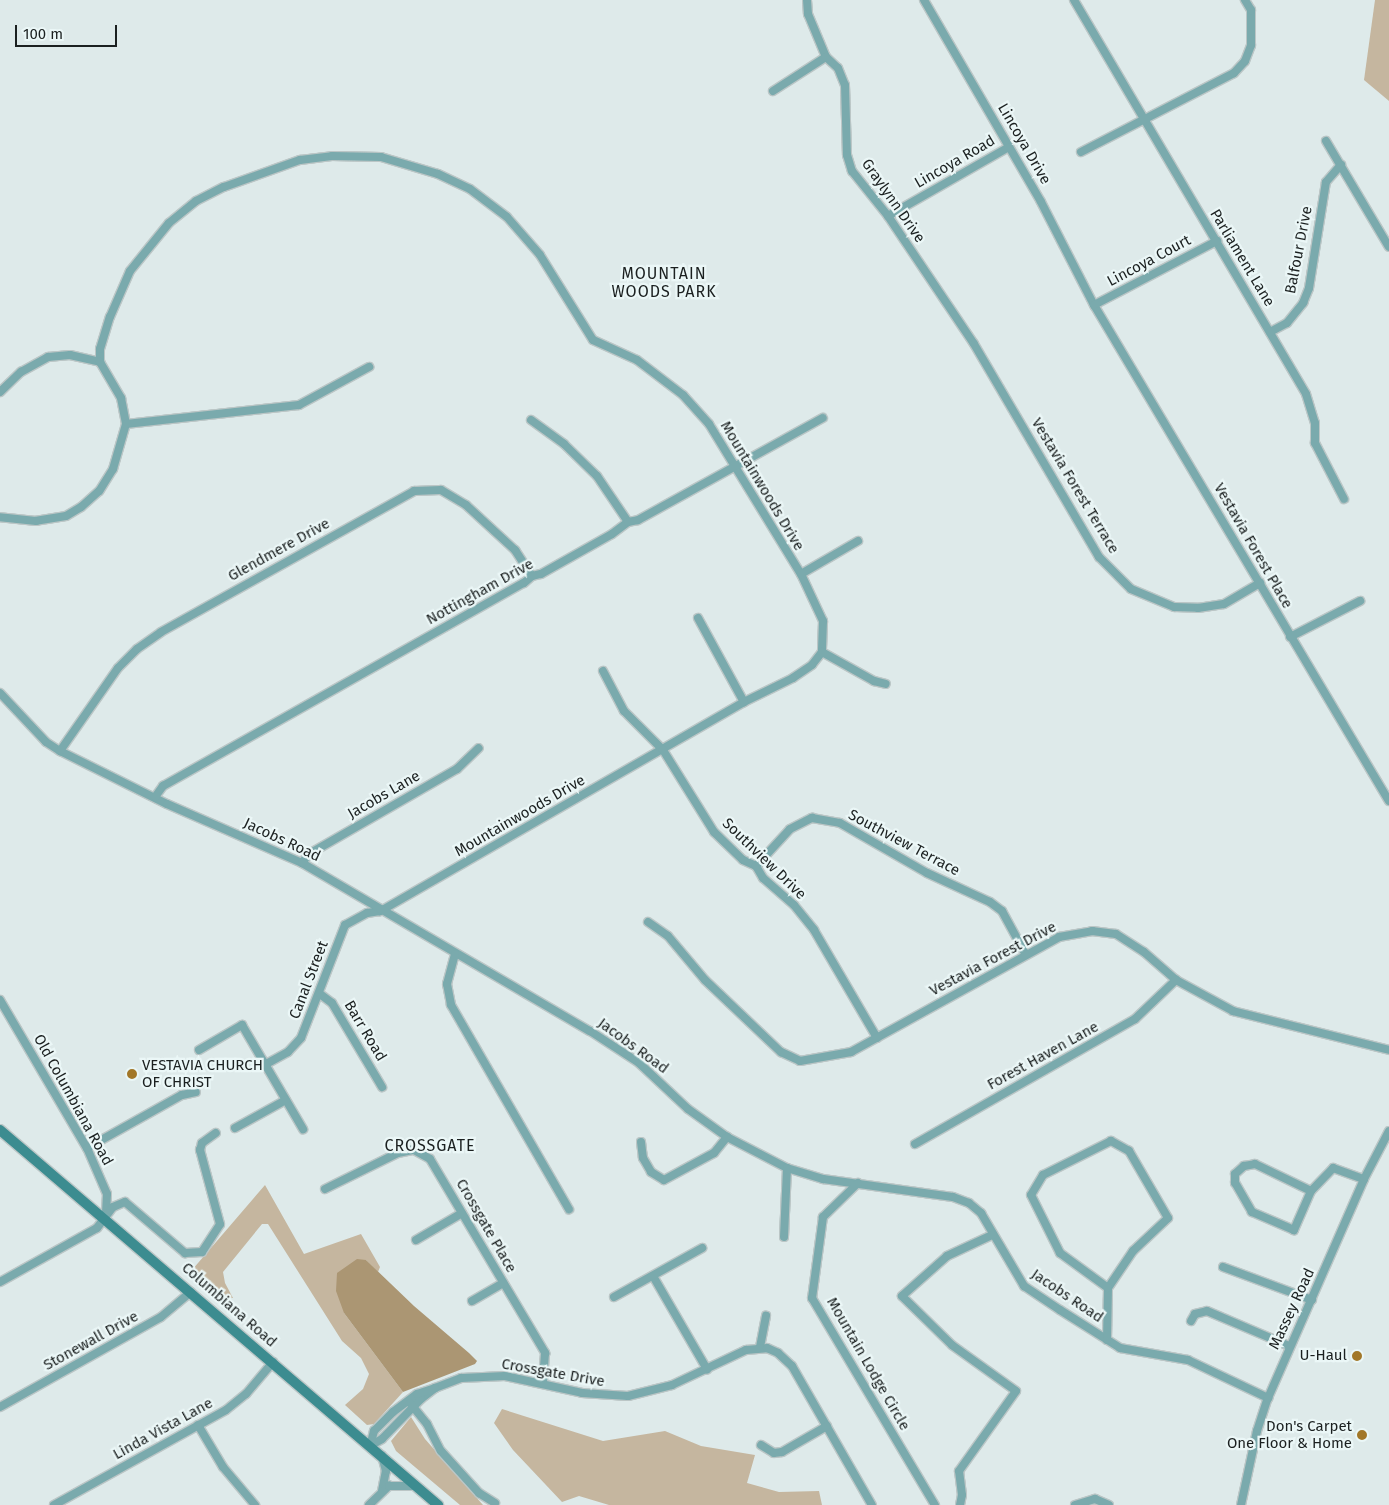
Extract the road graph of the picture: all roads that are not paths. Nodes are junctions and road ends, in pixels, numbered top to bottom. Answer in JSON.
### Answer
{"nodes":[{"id":1,"x":807,"y":0,"type":"edge"},
{"id":2,"x":924,"y":0,"type":"edge"},
{"id":3,"x":1074,"y":0,"type":"edge"},
{"id":4,"x":1245,"y":0,"type":"edge"},
{"id":5,"x":826,"y":57,"type":"junction"},
{"id":6,"x":773,"y":92,"type":"dead end"},
{"id":7,"x":1145,"y":119,"type":"junction"},
{"id":8,"x":1326,"y":141,"type":"dead end"},
{"id":9,"x":1009,"y":146,"type":"junction"},
{"id":10,"x":1081,"y":152,"type":"dead end"},
{"id":11,"x":1341,"y":165,"type":"junction"},
{"id":12,"x":888,"y":216,"type":"junction"},
{"id":13,"x":1217,"y":241,"type":"junction"},
{"id":14,"x":1389,"y":247,"type":"edge"},
{"id":15,"x":944,"y":300,"type":"joint"},
{"id":16,"x":1094,"y":306,"type":"junction"},
{"id":17,"x":1270,"y":332,"type":"junction"},
{"id":18,"x":100,"y":362,"type":"junction"},
{"id":19,"x":369,"y":368,"type":"dead end"},
{"id":20,"x":0,"y":392,"type":"edge"},
{"id":21,"x":823,"y":418,"type":"dead end"},
{"id":22,"x":531,"y":420,"type":"dead end"},
{"id":23,"x":126,"y":424,"type":"junction"},
{"id":24,"x":737,"y":466,"type":"junction"},
{"id":25,"x":1344,"y":499,"type":"dead end"},
{"id":26,"x":0,"y":517,"type":"edge"},
{"id":27,"x":628,"y":522,"type":"junction"},
{"id":28,"x":858,"y":541,"type":"dead end"},
{"id":29,"x":802,"y":574,"type":"junction"},
{"id":30,"x":532,"y":576,"type":"junction"},
{"id":31,"x":1260,"y":583,"type":"junction"},
{"id":32,"x":1360,"y":600,"type":"dead end"},
{"id":33,"x":698,"y":618,"type":"dead end"},
{"id":34,"x":1290,"y":637,"type":"junction"},
{"id":35,"x":822,"y":652,"type":"junction"},
{"id":36,"x":603,"y":670,"type":"dead end"},
{"id":37,"x":886,"y":684,"type":"dead end"},
{"id":38,"x":0,"y":693,"type":"edge"},
{"id":39,"x":744,"y":702,"type":"junction"},
{"id":40,"x":479,"y":748,"type":"dead end"},
{"id":41,"x":664,"y":750,"type":"junction"},
{"id":42,"x":60,"y":751,"type":"junction"},
{"id":43,"x":155,"y":798,"type":"junction"},
{"id":44,"x":1389,"y":801,"type":"edge"},
{"id":45,"x":302,"y":863,"type":"junction"},
{"id":46,"x":756,"y":866,"type":"junction"},
{"id":47,"x":380,"y":910,"type":"junction"},
{"id":48,"x":648,"y":922,"type":"dead end"},
{"id":49,"x":455,"y":954,"type":"junction"},
{"id":50,"x":1026,"y":955,"type":"junction"},
{"id":51,"x":1176,"y":980,"type":"junction"},
{"id":52,"x":320,"y":994,"type":"junction"},
{"id":53,"x":0,"y":1000,"type":"edge"},
{"id":54,"x":877,"y":1038,"type":"junction"},
{"id":55,"x":198,"y":1050,"type":"dead end"},
{"id":56,"x":1389,"y":1050,"type":"edge"},
{"id":57,"x":266,"y":1065,"type":"junction"},
{"id":58,"x":382,"y":1087,"type":"dead end"},
{"id":59,"x":196,"y":1092,"type":"dead end"},
{"id":60,"x":286,"y":1100,"type":"junction"},
{"id":61,"x":235,"y":1128,"type":"dead end"},
{"id":62,"x":303,"y":1129,"type":"dead end"},
{"id":63,"x":0,"y":1130,"type":"edge"},
{"id":64,"x":1389,"y":1131,"type":"edge"},
{"id":65,"x":216,"y":1133,"type":"dead end"},
{"id":66,"x":727,"y":1137,"type":"junction"},
{"id":67,"x":641,"y":1142,"type":"dead end"},
{"id":68,"x":915,"y":1144,"type":"dead end"},
{"id":69,"x":86,"y":1148,"type":"junction"},
{"id":70,"x":787,"y":1168,"type":"junction"},
{"id":71,"x":1364,"y":1179,"type":"junction"},
{"id":72,"x":858,"y":1183,"type":"junction"},
{"id":73,"x":325,"y":1189,"type":"dead end"},
{"id":74,"x":1311,"y":1191,"type":"junction"},
{"id":75,"x":569,"y":1209,"type":"dead end"},
{"id":76,"x":462,"y":1213,"type":"junction"},
{"id":77,"x":104,"y":1218,"type":"junction"},
{"id":78,"x":992,"y":1234,"type":"junction"},
{"id":79,"x":784,"y":1237,"type":"dead end"},
{"id":80,"x":416,"y":1240,"type":"dead end"},
{"id":81,"x":702,"y":1248,"type":"dead end"},
{"id":82,"x":1223,"y":1267,"type":"dead end"},
{"id":83,"x":652,"y":1276,"type":"junction"},
{"id":84,"x":0,"y":1282,"type":"edge"},
{"id":85,"x":503,"y":1283,"type":"junction"},
{"id":86,"x":1108,"y":1288,"type":"junction"},
{"id":87,"x":191,"y":1292,"type":"junction"},
{"id":88,"x":614,"y":1297,"type":"dead end"},
{"id":89,"x":1312,"y":1300,"type":"junction"},
{"id":90,"x":472,"y":1301,"type":"dead end"},
{"id":91,"x":766,"y":1316,"type":"dead end"},
{"id":92,"x":1191,"y":1321,"type":"dead end"},
{"id":93,"x":1108,"y":1340,"type":"junction"},
{"id":94,"x":1289,"y":1346,"type":"junction"},
{"id":95,"x":760,"y":1347,"type":"junction"},
{"id":96,"x":273,"y":1362,"type":"junction"},
{"id":97,"x":707,"y":1369,"type":"junction"},
{"id":98,"x":543,"y":1384,"type":"junction"},
{"id":99,"x":436,"y":1388,"type":"junction"},
{"id":100,"x":1268,"y":1398,"type":"junction"},
{"id":101,"x":407,"y":1400,"type":"junction"},
{"id":102,"x":0,"y":1407,"type":"edge"},
{"id":103,"x":413,"y":1407,"type":"junction"},
{"id":104,"x":198,"y":1425,"type":"junction"},
{"id":105,"x":827,"y":1426,"type":"junction"},
{"id":106,"x":761,"y":1445,"type":"dead end"},
{"id":107,"x":370,"y":1446,"type":"junction"},
{"id":108,"x":382,"y":1456,"type":"junction"},
{"id":109,"x":416,"y":1486,"type":"junction"},
{"id":110,"x":382,"y":1490,"type":"junction"},
{"id":111,"x":495,"y":1503,"type":"dead end"},
{"id":112,"x":54,"y":1505,"type":"edge"},
{"id":113,"x":255,"y":1505,"type":"edge"},
{"id":114,"x":369,"y":1505,"type":"edge"},
{"id":115,"x":438,"y":1505,"type":"edge"},
{"id":116,"x":872,"y":1505,"type":"edge"},
{"id":117,"x":935,"y":1505,"type":"edge"},
{"id":118,"x":960,"y":1505,"type":"edge"},
{"id":119,"x":1075,"y":1505,"type":"edge"},
{"id":120,"x":1109,"y":1505,"type":"edge"},
{"id":121,"x":1241,"y":1505,"type":"edge"}],
"edges":[{"from":1,"to":5,"type":"street","name":"Graylynn Drive"},
{"from":2,"to":9,"type":"street","name":"Lincoya Drive"},
{"from":3,"to":7,"type":"street","name":"Parliament Lane"},
{"from":4,"to":7,"type":"street"},
{"from":5,"to":6,"type":"street"},
{"from":5,"to":12,"type":"street","name":"Graylynn Drive"},
{"from":7,"to":10,"type":"street"},
{"from":7,"to":13,"type":"street","name":"Parliament Lane"},
{"from":8,"to":11,"type":"street"},
{"from":9,"to":12,"type":"street","name":"Lincoya Road"},
{"from":9,"to":16,"type":"street","name":"Lincoya Drive"},
{"from":11,"to":14,"type":"street"},
{"from":11,"to":17,"type":"street","name":"Balfour Drive"},
{"from":12,"to":15,"type":"street","name":"Graylynn Drive"},
{"from":13,"to":16,"type":"street","name":"Lincoya Court"},
{"from":13,"to":17,"type":"street","name":"Parliament Lane"},
{"from":15,"to":31,"type":"street","name":"Vestavia Forest Terrace"},
{"from":16,"to":31,"type":"street","name":"Vestavia Forest Place"},
{"from":17,"to":25,"type":"street","name":"Parliament Lane"},
{"from":18,"to":20,"type":"street"},
{"from":18,"to":23,"type":"street"},
{"from":18,"to":24,"type":"street","name":"Mountainwoods Drive"},
{"from":19,"to":23,"type":"street"},
{"from":21,"to":24,"type":"street","name":"Nottingham Drive"},
{"from":22,"to":27,"type":"street"},
{"from":23,"to":26,"type":"street"},
{"from":24,"to":27,"type":"street","name":"Nottingham Drive"},
{"from":24,"to":29,"type":"street","name":"Mountainwoods Drive"},
{"from":27,"to":30,"type":"street","name":"Nottingham Drive"},
{"from":28,"to":29,"type":"street"},
{"from":29,"to":35,"type":"street","name":"Mountainwoods Drive"},
{"from":30,"to":42,"type":"street","name":"Glendmere Drive"},
{"from":30,"to":43,"type":"street","name":"Nottingham Drive"},
{"from":31,"to":34,"type":"street","name":"Vestavia Forest Place"},
{"from":32,"to":34,"type":"street"},
{"from":33,"to":39,"type":"street"},
{"from":34,"to":44,"type":"street","name":"Vestavia Forest Place"},
{"from":35,"to":37,"type":"street"},
{"from":35,"to":39,"type":"street","name":"Mountainwoods Drive"},
{"from":36,"to":41,"type":"street","name":"Southview Drive"},
{"from":38,"to":42,"type":"street","name":"Jacobs Road"},
{"from":39,"to":41,"type":"street","name":"Mountainwoods Drive"},
{"from":40,"to":45,"type":"street","name":"Jacobs Lane"},
{"from":41,"to":46,"type":"street","name":"Southview Drive"},
{"from":41,"to":47,"type":"street","name":"Mountainwoods Drive"},
{"from":42,"to":43,"type":"street","name":"Jacobs Road"},
{"from":43,"to":45,"type":"street","name":"Jacobs Road"},
{"from":45,"to":47,"type":"street","name":"Jacobs Road"},
{"from":46,"to":50,"type":"street","name":"Southview Terrace"},
{"from":46,"to":54,"type":"street","name":"Southview Drive"},
{"from":47,"to":49,"type":"street","name":"Jacobs Road"},
{"from":47,"to":52,"type":"street","name":"Canal Street"},
{"from":48,"to":54,"type":"street","name":"Vestavia Forest Drive"},
{"from":49,"to":66,"type":"street","name":"Jacobs Road"},
{"from":49,"to":75,"type":"street"},
{"from":50,"to":51,"type":"street","name":"Vestavia Forest Drive"},
{"from":50,"to":54,"type":"street","name":"Vestavia Forest Drive"},
{"from":51,"to":56,"type":"street","name":"Vestavia Forest Drive"},
{"from":51,"to":68,"type":"street","name":"Forest Haven Lane"},
{"from":52,"to":57,"type":"street","name":"Canal Street"},
{"from":52,"to":58,"type":"street","name":"Barr Road"},
{"from":53,"to":69,"type":"street","name":"Old Columbiana Road"},
{"from":55,"to":57,"type":"street"},
{"from":57,"to":60,"type":"street"},
{"from":59,"to":69,"type":"street"},
{"from":60,"to":61,"type":"street"},
{"from":60,"to":62,"type":"street"},
{"from":63,"to":77,"type":"main road","name":"Columbiana Road"},
{"from":64,"to":71,"type":"street","name":"Massey Road"},
{"from":65,"to":77,"type":"street"},
{"from":66,"to":67,"type":"street"},
{"from":66,"to":70,"type":"street","name":"Jacobs Road"},
{"from":69,"to":77,"type":"street","name":"Old Columbiana Road"},
{"from":70,"to":72,"type":"street","name":"Jacobs Road"},
{"from":70,"to":79,"type":"street"},
{"from":71,"to":74,"type":"street"},
{"from":71,"to":89,"type":"street","name":"Massey Road"},
{"from":72,"to":78,"type":"street","name":"Jacobs Road"},
{"from":72,"to":117,"type":"street","name":"Mountain Lodge Circle"},
{"from":73,"to":76,"type":"street","name":"Crossgate Place"},
{"from":74,"to":74,"type":"street"},
{"from":76,"to":80,"type":"street"},
{"from":76,"to":85,"type":"street","name":"Crossgate Place"},
{"from":77,"to":84,"type":"street"},
{"from":77,"to":87,"type":"main road","name":"Columbiana Road"},
{"from":78,"to":93,"type":"street","name":"Jacobs Road"},
{"from":78,"to":118,"type":"street"},
{"from":81,"to":83,"type":"street"},
{"from":82,"to":89,"type":"street"},
{"from":83,"to":88,"type":"street"},
{"from":83,"to":97,"type":"street"},
{"from":85,"to":90,"type":"street"},
{"from":85,"to":98,"type":"street","name":"Crossgate Place"},
{"from":86,"to":86,"type":"street"},
{"from":86,"to":93,"type":"street"},
{"from":87,"to":96,"type":"main road","name":"Columbiana Road"},
{"from":87,"to":102,"type":"street","name":"Stonewall Drive"},
{"from":89,"to":94,"type":"street","name":"Massey Road"},
{"from":91,"to":95,"type":"street"},
{"from":92,"to":94,"type":"street"},
{"from":93,"to":100,"type":"street","name":"Jacobs Road"},
{"from":94,"to":100,"type":"street","name":"Massey Road"},
{"from":95,"to":97,"type":"street","name":"Crossgate Drive"},
{"from":95,"to":105,"type":"street"},
{"from":96,"to":104,"type":"street","name":"Linda Vista Lane"},
{"from":96,"to":107,"type":"main road","name":"Columbiana Road"},
{"from":97,"to":98,"type":"street","name":"Crossgate Drive"},
{"from":98,"to":99,"type":"street","name":"Crossgate Drive"},
{"from":99,"to":101,"type":"street","name":"Crossgate Drive"},
{"from":99,"to":103,"type":"street","name":"Crossgate Drive"},
{"from":100,"to":121,"type":"street","name":"Massey Road"},
{"from":101,"to":103,"type":"street"},
{"from":101,"to":107,"type":"street","name":"Crossgate Drive"},
{"from":103,"to":107,"type":"street","name":"Crossgate Drive"},
{"from":103,"to":111,"type":"street"},
{"from":104,"to":112,"type":"street","name":"Linda Vista Lane"},
{"from":104,"to":113,"type":"street"},
{"from":105,"to":106,"type":"street"},
{"from":105,"to":116,"type":"street"},
{"from":107,"to":108,"type":"main road","name":"Columbiana Road"},
{"from":108,"to":109,"type":"main road","name":"Columbiana Road"},
{"from":108,"to":110,"type":"street"},
{"from":109,"to":110,"type":"street"},
{"from":109,"to":115,"type":"main road","name":"Columbiana Road"},
{"from":110,"to":114,"type":"street"},
{"from":119,"to":120,"type":"street"}]}
